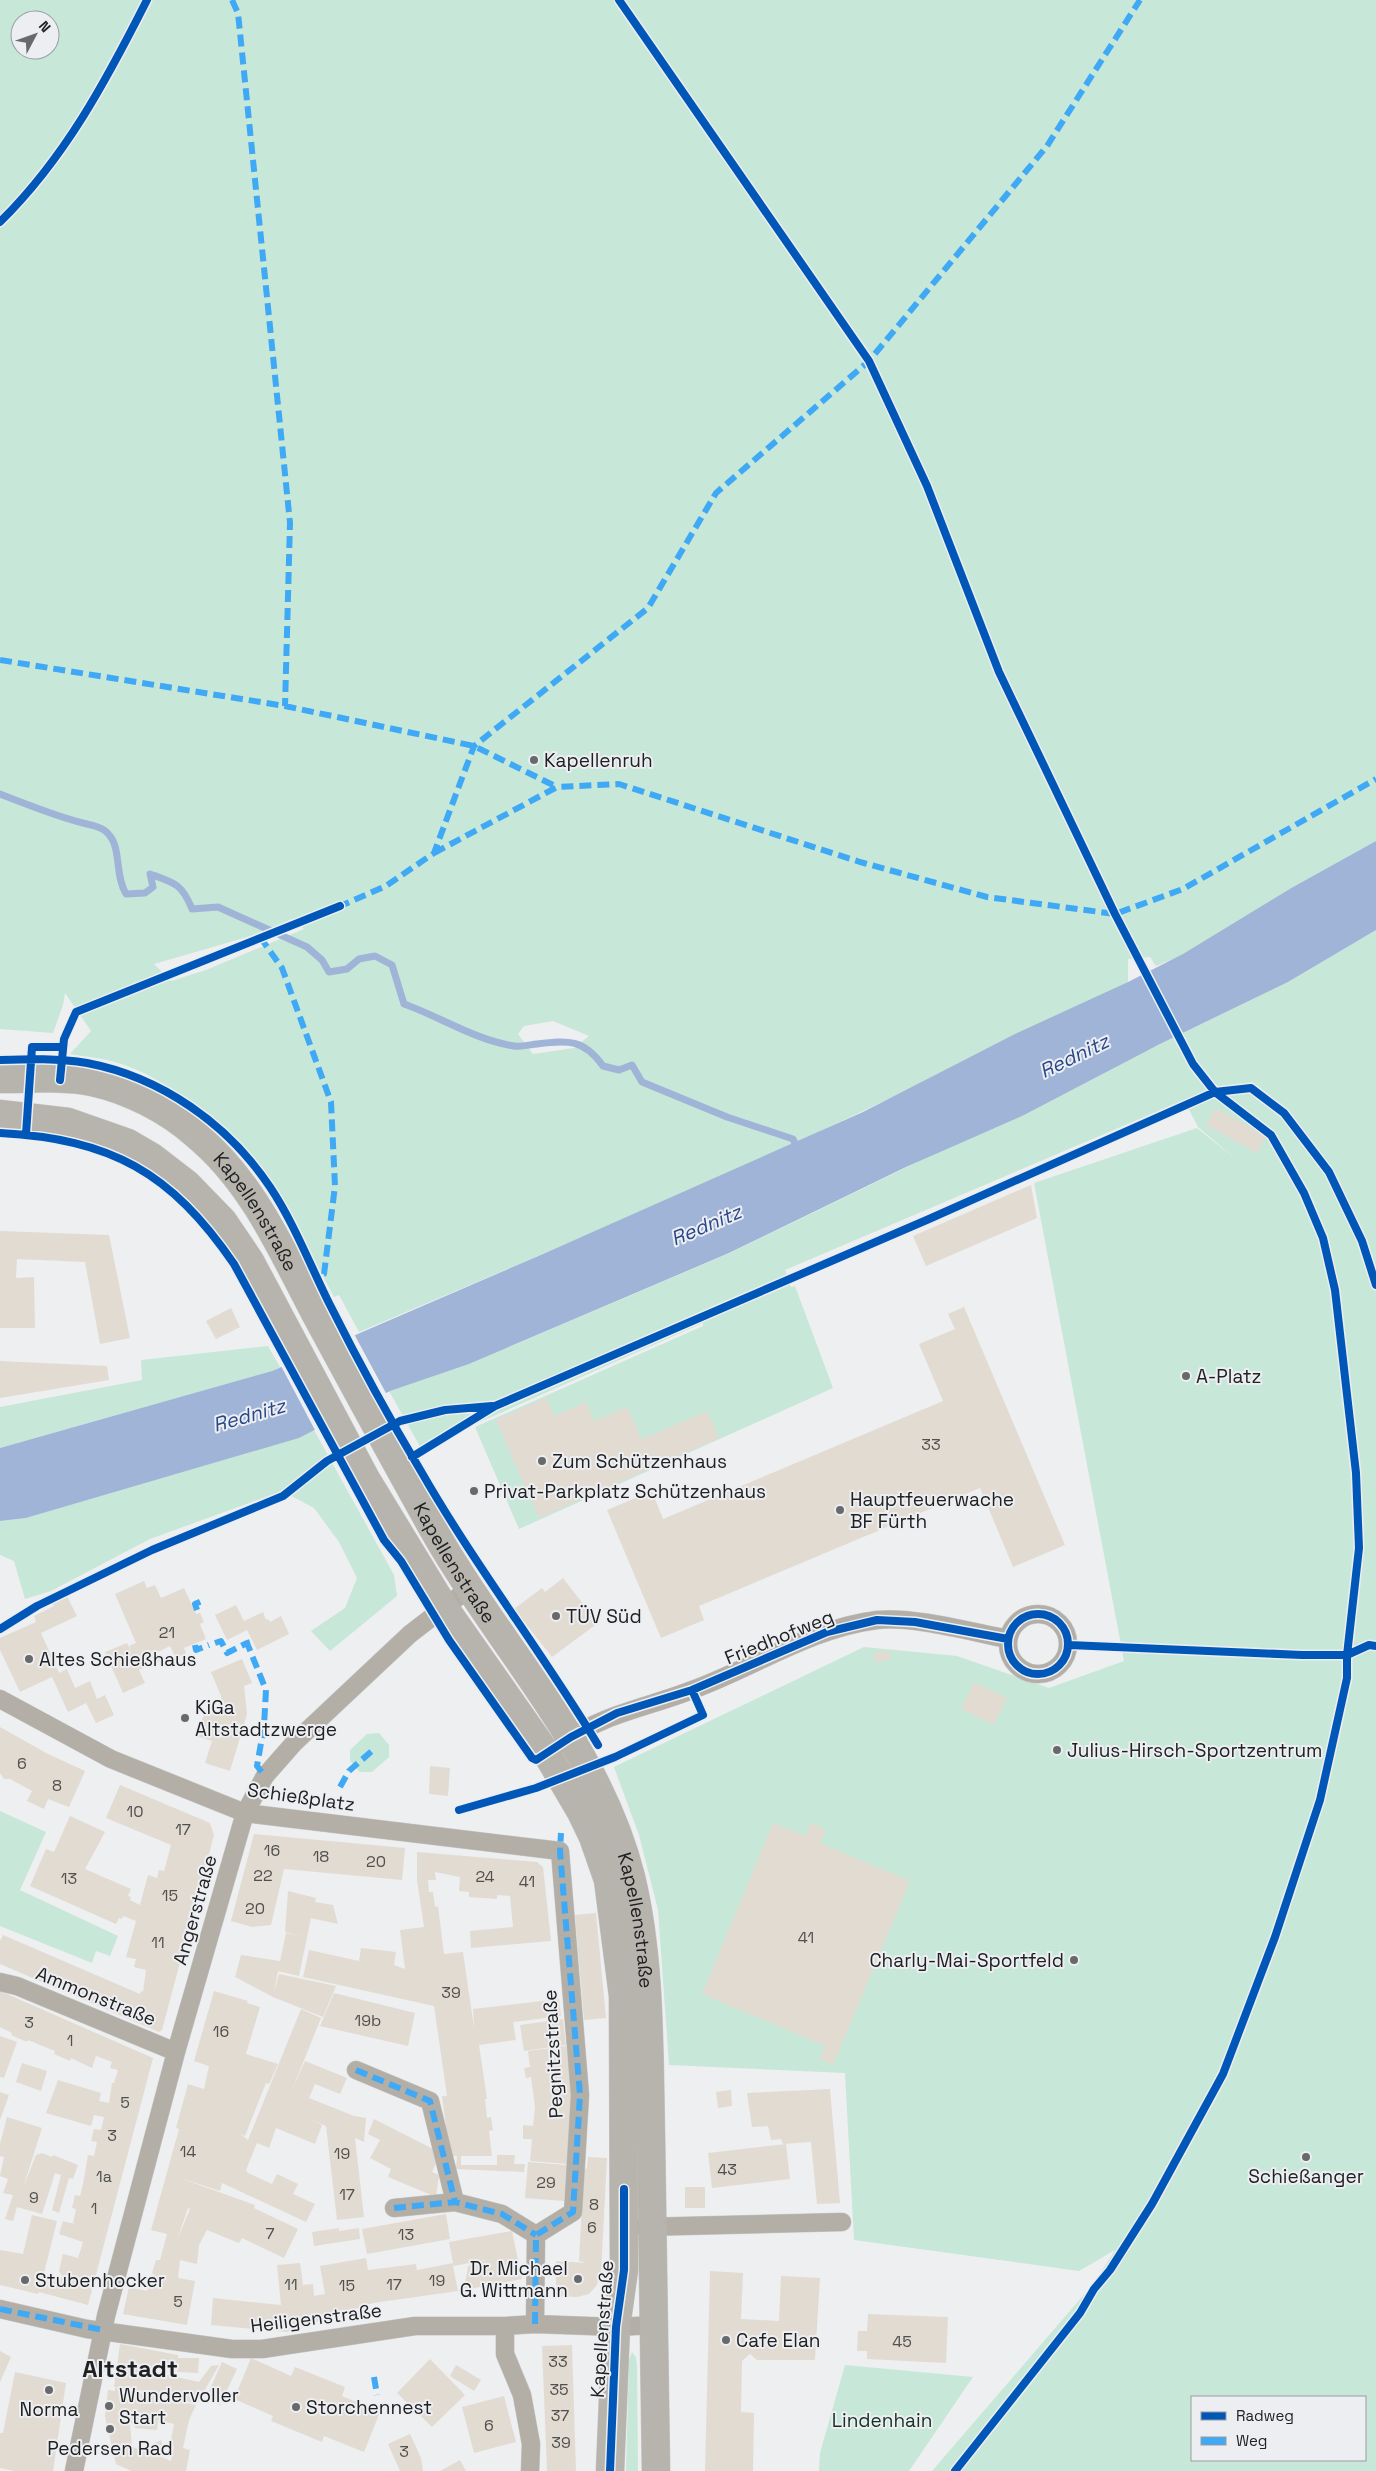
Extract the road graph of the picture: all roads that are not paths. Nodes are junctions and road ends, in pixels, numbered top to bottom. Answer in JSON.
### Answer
{"nodes":[{"id":1,"x":0,"y":1079,"type":"edge"},
{"id":2,"x":0,"y":1114,"type":"edge"},
{"id":3,"x":471,"y":1587,"type":"junction"},
{"id":4,"x":444,"y":1607,"type":"junction"},
{"id":5,"x":1008,"y":1640,"type":"dead end"},
{"id":6,"x":0,"y":1699,"type":"edge"},
{"id":7,"x":571,"y":1737,"type":"junction"},
{"id":8,"x":547,"y":1754,"type":"junction"},
{"id":9,"x":246,"y":1813,"type":"junction"},
{"id":10,"x":560,"y":1851,"type":"joint"},
{"id":11,"x":0,"y":1982,"type":"edge"},
{"id":12,"x":176,"y":2052,"type":"junction"},
{"id":13,"x":356,"y":2070,"type":"dead end"},
{"id":14,"x":455,"y":2202,"type":"junction"},
{"id":15,"x":394,"y":2208,"type":"dead end"},
{"id":16,"x":842,"y":2222,"type":"dead end"},
{"id":17,"x":624,"y":2226,"type":"junction"},
{"id":18,"x":653,"y":2227,"type":"junction"},
{"id":19,"x":536,"y":2235,"type":"junction"},
{"id":20,"x":0,"y":2309,"type":"edge"},
{"id":21,"x":535,"y":2324,"type":"junction"},
{"id":22,"x":656,"y":2325,"type":"junction"},
{"id":23,"x":505,"y":2326,"type":"junction"},
{"id":24,"x":616,"y":2327,"type":"junction"},
{"id":25,"x":103,"y":2330,"type":"junction"},
{"id":26,"x":74,"y":2471,"type":"edge"},
{"id":27,"x":530,"y":2471,"type":"edge"},
{"id":28,"x":610,"y":2471,"type":"edge"},
{"id":29,"x":656,"y":2471,"type":"edge"}],
"edges":[{"from":1,"to":3,"type":"main road","name":"Kapellenstraße"},
{"from":2,"to":4,"type":"main road","name":"Kapellenstraße"},
{"from":3,"to":4,"type":"street","name":"Angerstraße"},
{"from":3,"to":7,"type":"main road","name":"Kapellenstraße"},
{"from":4,"to":8,"type":"main road","name":"Kapellenstraße"},
{"from":4,"to":9,"type":"street","name":"Angerstraße"},
{"from":5,"to":7,"type":"street","name":"Friedhofweg"},
{"from":6,"to":9,"type":"street","name":"Schießplatz"},
{"from":7,"to":8,"type":"street","name":"Friedhofweg"},
{"from":7,"to":18,"type":"main road","name":"Kapellenstraße"},
{"from":8,"to":17,"type":"main road","name":"Kapellenstraße"},
{"from":9,"to":10,"type":"street","name":"Schießplatz"},
{"from":9,"to":12,"type":"street","name":"Angerstraße"},
{"from":10,"to":19,"type":"street","name":"Pegnitzstraße"},
{"from":11,"to":12,"type":"street","name":"Ammonstraße"},
{"from":12,"to":25,"type":"street","name":"Angerstraße"},
{"from":13,"to":14,"type":"street"},
{"from":14,"to":15,"type":"street"},
{"from":14,"to":19,"type":"street"},
{"from":16,"to":18,"type":"street"},
{"from":17,"to":18,"type":"street"},
{"from":17,"to":24,"type":"main road","name":"Kapellenstraße"},
{"from":18,"to":22,"type":"main road","name":"Kapellenstraße"},
{"from":19,"to":21,"type":"street"},
{"from":20,"to":25,"type":"street","name":"Heiligenstraße"},
{"from":21,"to":23,"type":"street","name":"Heiligenstraße"},
{"from":21,"to":24,"type":"street","name":"Heiligenstraße"},
{"from":22,"to":24,"type":"street","name":"Kapellenstraße"},
{"from":22,"to":29,"type":"main road","name":"Kapellenstraße"},
{"from":23,"to":25,"type":"street","name":"Heiligenstraße"},
{"from":23,"to":27,"type":"street"},
{"from":24,"to":28,"type":"main road","name":"Kapellenstraße"},
{"from":25,"to":26,"type":"street","name":"Angerstraße"}]}
